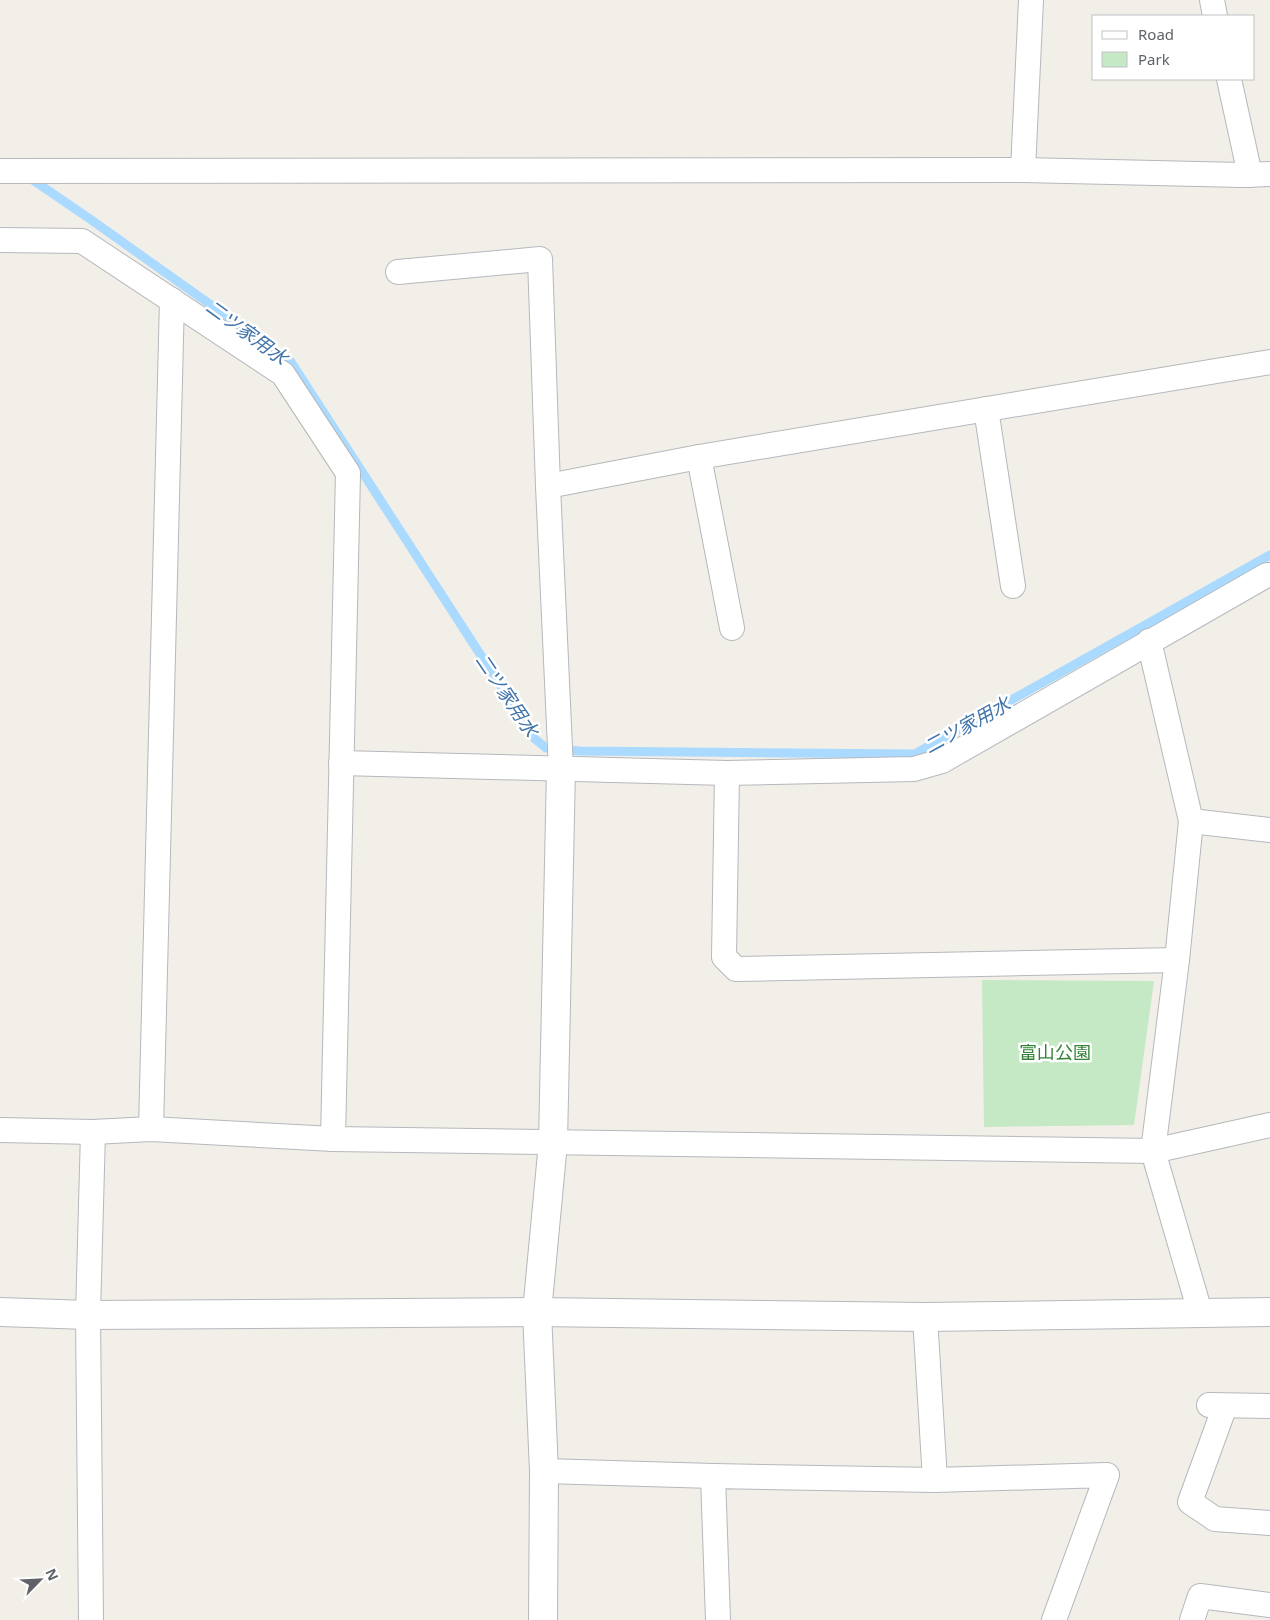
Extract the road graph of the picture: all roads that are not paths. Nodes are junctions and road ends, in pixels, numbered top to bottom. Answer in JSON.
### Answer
{"nodes":[{"id":1,"x":1031,"y":0,"type":"edge"},
{"id":2,"x":1212,"y":0,"type":"edge"},
{"id":3,"x":1215,"y":15,"type":"edge"},
{"id":4,"x":1229,"y":80,"type":"edge"},
{"id":5,"x":1023,"y":170,"type":"junction"},
{"id":6,"x":0,"y":171,"type":"edge"},
{"id":7,"x":1260,"y":174,"type":"edge"},
{"id":8,"x":0,"y":240,"type":"edge"},
{"id":9,"x":398,"y":272,"type":"dead end"},
{"id":10,"x":172,"y":300,"type":"junction"},
{"id":11,"x":1270,"y":362,"type":"edge"},
{"id":12,"x":986,"y":409,"type":"junction"},
{"id":13,"x":699,"y":457,"type":"junction"},
{"id":14,"x":548,"y":486,"type":"junction"},
{"id":15,"x":1270,"y":575,"type":"edge"},
{"id":16,"x":1013,"y":586,"type":"dead end"},
{"id":17,"x":732,"y":628,"type":"dead end"},
{"id":18,"x":1149,"y":641,"type":"junction"},
{"id":19,"x":342,"y":764,"type":"junction"},
{"id":20,"x":561,"y":769,"type":"junction"},
{"id":21,"x":727,"y":773,"type":"junction"},
{"id":22,"x":1191,"y":821,"type":"junction"},
{"id":23,"x":1270,"y":830,"type":"edge"},
{"id":24,"x":1177,"y":960,"type":"junction"},
{"id":25,"x":1270,"y":1125,"type":"edge"},
{"id":26,"x":151,"y":1129,"type":"junction"},
{"id":27,"x":0,"y":1130,"type":"edge"},
{"id":28,"x":93,"y":1132,"type":"junction"},
{"id":29,"x":333,"y":1139,"type":"junction"},
{"id":30,"x":553,"y":1143,"type":"junction"},
{"id":31,"x":1153,"y":1151,"type":"junction"},
{"id":32,"x":0,"y":1312,"type":"edge"},
{"id":33,"x":537,"y":1312,"type":"junction"},
{"id":34,"x":1200,"y":1312,"type":"junction"},
{"id":35,"x":1270,"y":1312,"type":"edge"},
{"id":36,"x":88,"y":1315,"type":"junction"},
{"id":37,"x":925,"y":1317,"type":"junction"},
{"id":38,"x":1270,"y":1406,"type":"edge"},
{"id":39,"x":544,"y":1471,"type":"junction"},
{"id":40,"x":713,"y":1476,"type":"junction"},
{"id":41,"x":935,"y":1480,"type":"junction"},
{"id":42,"x":1270,"y":1523,"type":"edge"},
{"id":43,"x":1270,"y":1605,"type":"edge"},
{"id":44,"x":91,"y":1620,"type":"edge"},
{"id":45,"x":544,"y":1620,"type":"edge"},
{"id":46,"x":718,"y":1620,"type":"edge"},
{"id":47,"x":1054,"y":1620,"type":"edge"},
{"id":48,"x":1192,"y":1620,"type":"edge"}],
"edges":[{"from":1,"to":5,"type":"street"},
{"from":2,"to":3,"type":"street"},
{"from":4,"to":7,"type":"street"},
{"from":5,"to":6,"type":"street"},
{"from":5,"to":7,"type":"street"},
{"from":8,"to":10,"type":"street"},
{"from":9,"to":14,"type":"street"},
{"from":10,"to":19,"type":"street"},
{"from":10,"to":26,"type":"street"},
{"from":11,"to":12,"type":"street"},
{"from":12,"to":13,"type":"street"},
{"from":12,"to":16,"type":"street"},
{"from":13,"to":14,"type":"street"},
{"from":13,"to":17,"type":"street"},
{"from":14,"to":20,"type":"street"},
{"from":15,"to":18,"type":"street"},
{"from":18,"to":21,"type":"street"},
{"from":18,"to":22,"type":"street"},
{"from":19,"to":20,"type":"street"},
{"from":19,"to":29,"type":"street"},
{"from":20,"to":21,"type":"street"},
{"from":20,"to":30,"type":"street"},
{"from":21,"to":24,"type":"street"},
{"from":22,"to":23,"type":"street"},
{"from":22,"to":24,"type":"street"},
{"from":24,"to":31,"type":"street"},
{"from":25,"to":31,"type":"street"},
{"from":26,"to":28,"type":"street"},
{"from":26,"to":29,"type":"street"},
{"from":27,"to":28,"type":"street"},
{"from":28,"to":36,"type":"street"},
{"from":29,"to":30,"type":"street"},
{"from":30,"to":31,"type":"street"},
{"from":30,"to":33,"type":"street"},
{"from":31,"to":34,"type":"street"},
{"from":32,"to":36,"type":"street"},
{"from":33,"to":36,"type":"street"},
{"from":33,"to":37,"type":"street"},
{"from":33,"to":39,"type":"street"},
{"from":34,"to":35,"type":"street"},
{"from":34,"to":37,"type":"street"},
{"from":36,"to":44,"type":"street"},
{"from":37,"to":41,"type":"street"},
{"from":38,"to":42,"type":"street"},
{"from":39,"to":40,"type":"street"},
{"from":39,"to":45,"type":"street"},
{"from":40,"to":41,"type":"street"},
{"from":40,"to":46,"type":"street"},
{"from":41,"to":47,"type":"street"},
{"from":43,"to":48,"type":"street"}]}
